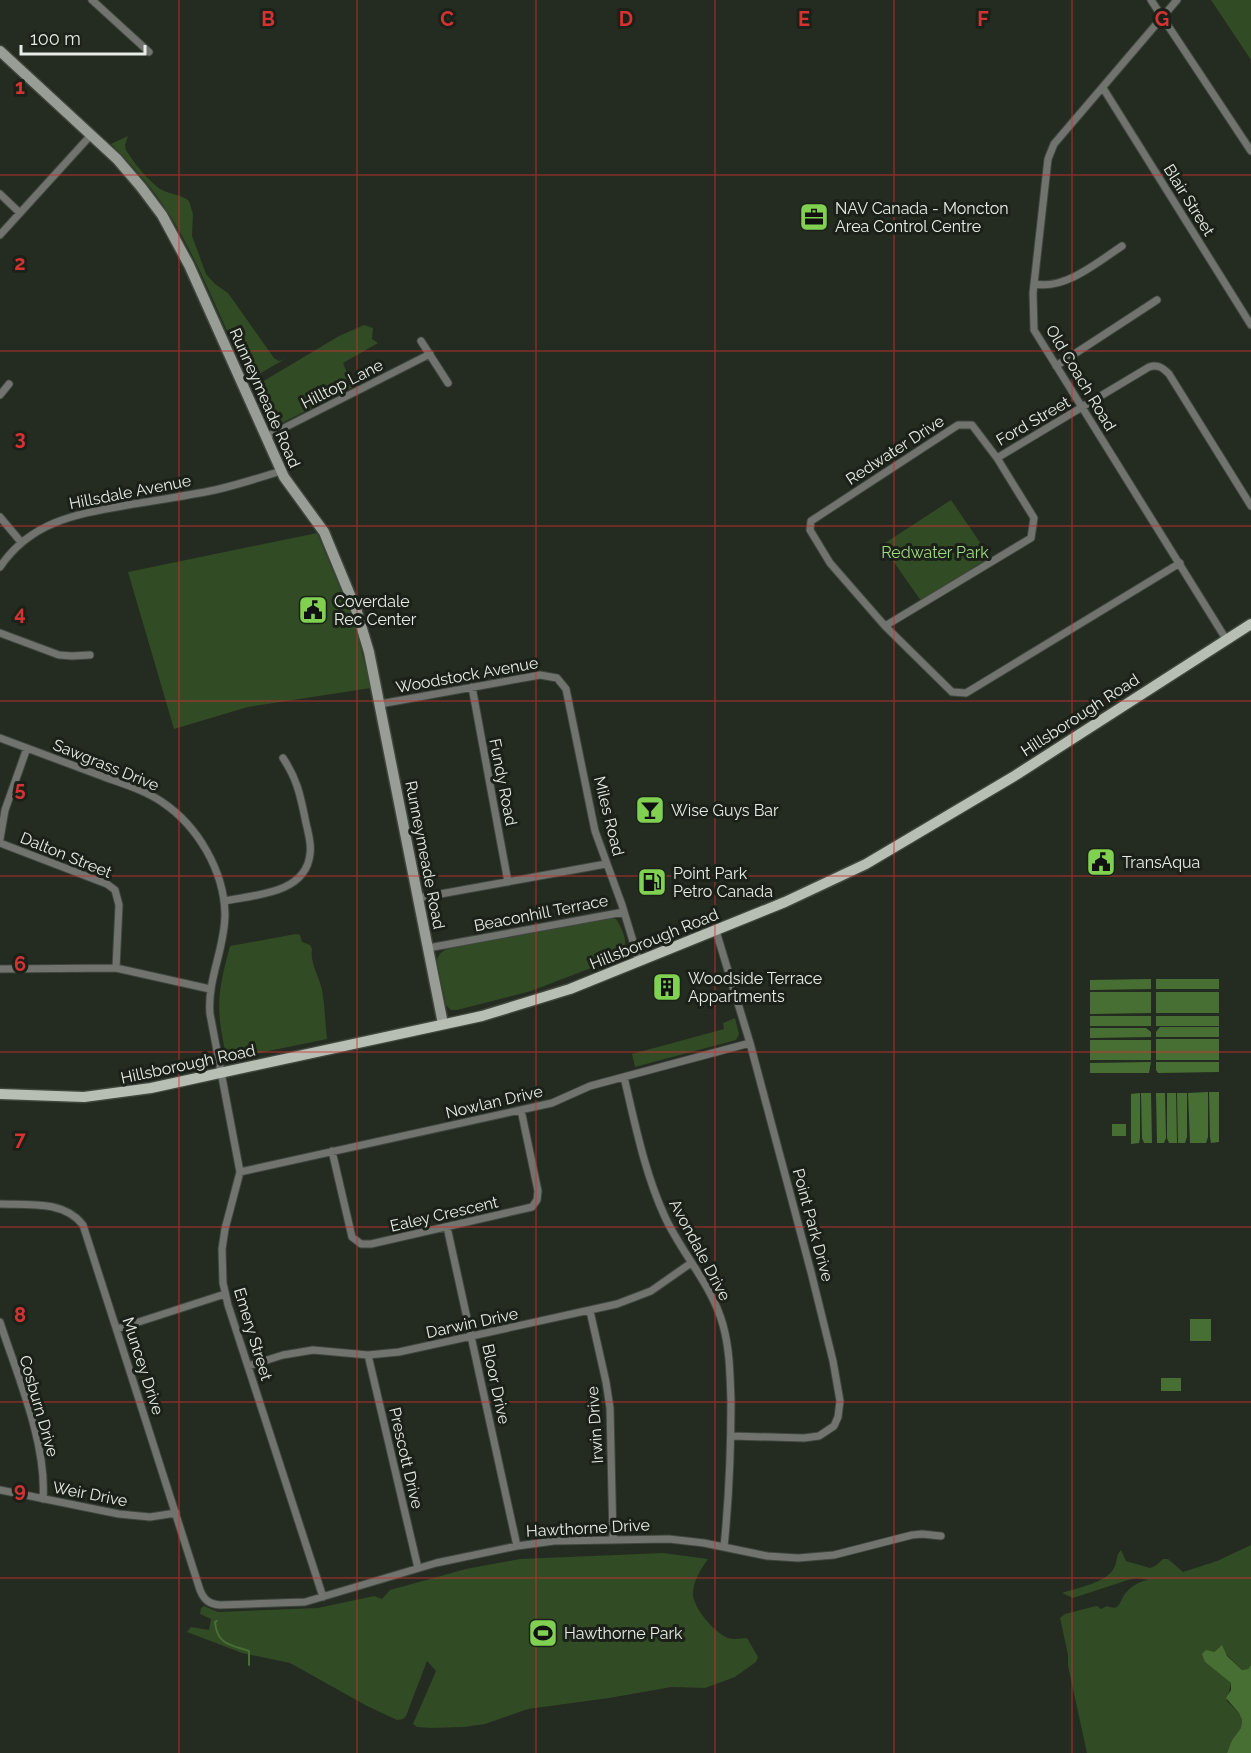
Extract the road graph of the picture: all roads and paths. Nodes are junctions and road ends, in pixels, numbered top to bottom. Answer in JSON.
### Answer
{"nodes":[{"id":1,"x":92,"y":0,"type":"edge"},
{"id":2,"x":1151,"y":0,"type":"edge"},
{"id":3,"x":1177,"y":0,"type":"edge"},
{"id":4,"x":1162,"y":18,"type":"junction"},
{"id":5,"x":0,"y":51,"type":"edge"},
{"id":6,"x":149,"y":52,"type":"dead end"},
{"id":7,"x":1103,"y":88,"type":"junction"},
{"id":8,"x":91,"y":135,"type":"junction"},
{"id":9,"x":1251,"y":151,"type":"edge"},
{"id":10,"x":0,"y":194,"type":"edge"},
{"id":11,"x":20,"y":213,"type":"junction"},
{"id":12,"x":0,"y":235,"type":"edge"},
{"id":13,"x":1122,"y":246,"type":"dead end"},
{"id":14,"x":1035,"y":284,"type":"junction"},
{"id":15,"x":1157,"y":300,"type":"dead end"},
{"id":16,"x":1251,"y":325,"type":"edge"},
{"id":17,"x":421,"y":341,"type":"dead end"},
{"id":18,"x":430,"y":354,"type":"junction"},
{"id":19,"x":1056,"y":366,"type":"junction"},
{"id":20,"x":448,"y":383,"type":"dead end"},
{"id":21,"x":9,"y":384,"type":"dead end"},
{"id":22,"x":0,"y":395,"type":"edge"},
{"id":23,"x":1083,"y":408,"type":"junction"},
{"id":24,"x":266,"y":437,"type":"junction"},
{"id":25,"x":997,"y":458,"type":"junction"},
{"id":26,"x":281,"y":471,"type":"junction"},
{"id":27,"x":1251,"y":506,"type":"edge"},
{"id":28,"x":0,"y":518,"type":"edge"},
{"id":29,"x":21,"y":542,"type":"junction"},
{"id":30,"x":1180,"y":563,"type":"junction"},
{"id":31,"x":0,"y":567,"type":"edge"},
{"id":32,"x":1251,"y":624,"type":"edge"},
{"id":33,"x":885,"y":626,"type":"junction"},
{"id":34,"x":0,"y":633,"type":"edge"},
{"id":35,"x":1226,"y":639,"type":"junction"},
{"id":36,"x":90,"y":655,"type":"dead end"},
{"id":37,"x":557,"y":678,"type":"joint"},
{"id":38,"x":472,"y":687,"type":"junction"},
{"id":39,"x":380,"y":704,"type":"junction"},
{"id":40,"x":0,"y":738,"type":"edge"},
{"id":41,"x":27,"y":748,"type":"junction"},
{"id":42,"x":283,"y":758,"type":"dead end"},
{"id":43,"x":0,"y":841,"type":"edge"},
{"id":44,"x":606,"y":864,"type":"junction"},
{"id":45,"x":508,"y":882,"type":"junction"},
{"id":46,"x":418,"y":898,"type":"junction"},
{"id":47,"x":224,"y":901,"type":"junction"},
{"id":48,"x":624,"y":912,"type":"junction"},
{"id":49,"x":716,"y":931,"type":"junction"},
{"id":50,"x":428,"y":948,"type":"junction"},
{"id":51,"x":639,"y":961,"type":"junction"},
{"id":52,"x":116,"y":968,"type":"junction"},
{"id":53,"x":0,"y":969,"type":"edge"},
{"id":54,"x":210,"y":989,"type":"junction"},
{"id":55,"x":443,"y":1024,"type":"junction"},
{"id":56,"x":750,"y":1043,"type":"junction"},
{"id":57,"x":222,"y":1072,"type":"junction"},
{"id":58,"x":624,"y":1077,"type":"junction"},
{"id":59,"x":0,"y":1094,"type":"edge"},
{"id":60,"x":521,"y":1110,"type":"junction"},
{"id":61,"x":332,"y":1151,"type":"junction"},
{"id":62,"x":240,"y":1172,"type":"junction"},
{"id":63,"x":0,"y":1204,"type":"edge"},
{"id":64,"x":447,"y":1227,"type":"junction"},
{"id":65,"x":691,"y":1263,"type":"junction"},
{"id":66,"x":225,"y":1294,"type":"junction"},
{"id":67,"x":590,"y":1311,"type":"junction"},
{"id":68,"x":0,"y":1322,"type":"edge"},
{"id":69,"x":117,"y":1329,"type":"junction"},
{"id":70,"x":472,"y":1336,"type":"junction"},
{"id":71,"x":368,"y":1355,"type":"junction"},
{"id":72,"x":248,"y":1366,"type":"junction"},
{"id":73,"x":731,"y":1436,"type":"junction"},
{"id":74,"x":0,"y":1490,"type":"edge"},
{"id":75,"x":43,"y":1499,"type":"junction"},
{"id":76,"x":176,"y":1513,"type":"junction"},
{"id":77,"x":941,"y":1536,"type":"dead end"},
{"id":78,"x":613,"y":1539,"type":"junction"},
{"id":79,"x":517,"y":1546,"type":"junction"},
{"id":80,"x":724,"y":1547,"type":"junction"},
{"id":81,"x":418,"y":1568,"type":"junction"},
{"id":82,"x":323,"y":1598,"type":"junction"},
{"id":83,"x":205,"y":1600,"type":"joint"}],
"edges":[{"from":1,"to":6,"type":"street"},
{"from":2,"to":4,"type":"street"},
{"from":3,"to":4,"type":"street","name":"Old Coach Road"},
{"from":4,"to":7,"type":"street","name":"Old Coach Road"},
{"from":4,"to":9,"type":"street"},
{"from":5,"to":8,"type":"street","name":"Runneymeade Road"},
{"from":7,"to":14,"type":"street","name":"Old Coach Road"},
{"from":7,"to":16,"type":"street","name":"Blair Street"},
{"from":8,"to":11,"type":"street"},
{"from":8,"to":24,"type":"street","name":"Runneymeade Road"},
{"from":10,"to":11,"type":"street"},
{"from":11,"to":12,"type":"street"},
{"from":13,"to":14,"type":"street"},
{"from":14,"to":19,"type":"street","name":"Old Coach Road"},
{"from":15,"to":19,"type":"street"},
{"from":17,"to":18,"type":"street"},
{"from":18,"to":20,"type":"street"},
{"from":18,"to":24,"type":"street","name":"Hilltop Lane"},
{"from":19,"to":23,"type":"street","name":"Old Coach Road"},
{"from":21,"to":22,"type":"street"},
{"from":23,"to":25,"type":"street","name":"Ford Street"},
{"from":23,"to":27,"type":"street","name":"Ford Street"},
{"from":23,"to":30,"type":"street","name":"Old Coach Road"},
{"from":24,"to":26,"type":"street","name":"Runneymeade Road"},
{"from":25,"to":33,"type":"street","name":"Redwater Drive"},
{"from":25,"to":33,"type":"street","name":"Redwater Drive"},
{"from":26,"to":29,"type":"street","name":"Hillsdale Avenue"},
{"from":26,"to":39,"type":"street","name":"Runneymeade Road"},
{"from":28,"to":29,"type":"street"},
{"from":29,"to":31,"type":"street","name":"Hillsdale Avenue"},
{"from":30,"to":33,"type":"street","name":"Redwater Drive"},
{"from":30,"to":35,"type":"street","name":"Old Coach Road"},
{"from":32,"to":35,"type":"main road","name":"Hillsborough Road"},
{"from":34,"to":36,"type":"street"},
{"from":35,"to":49,"type":"main road","name":"Hillsborough Road"},
{"from":37,"to":38,"type":"street","name":"Woodstock Avenue"},
{"from":37,"to":44,"type":"street","name":"Miles Road"},
{"from":38,"to":39,"type":"street","name":"Woodstock Avenue"},
{"from":38,"to":45,"type":"street","name":"Fundy Road"},
{"from":39,"to":46,"type":"street","name":"Runneymeade Road"},
{"from":40,"to":41,"type":"street","name":"Sawgrass Drive"},
{"from":41,"to":43,"type":"street"},
{"from":41,"to":47,"type":"street","name":"Sawgrass Drive"},
{"from":42,"to":47,"type":"street"},
{"from":43,"to":52,"type":"street","name":"Dalton Street"},
{"from":44,"to":45,"type":"street"},
{"from":44,"to":48,"type":"street","name":"Miles Road"},
{"from":45,"to":46,"type":"street"},
{"from":46,"to":50,"type":"street","name":"Runneymeade Road"},
{"from":47,"to":54,"type":"street","name":"Sawgrass Drive"},
{"from":48,"to":50,"type":"street","name":"Beaconhill Terrace"},
{"from":48,"to":51,"type":"street","name":"Miles Road"},
{"from":49,"to":51,"type":"main road","name":"Hillsborough Road"},
{"from":49,"to":56,"type":"street","name":"Point Park Drive"},
{"from":50,"to":55,"type":"street","name":"Runneymeade Road"},
{"from":51,"to":55,"type":"main road","name":"Hillsborough Road"},
{"from":52,"to":53,"type":"street"},
{"from":52,"to":54,"type":"street"},
{"from":54,"to":57,"type":"street","name":"Sawgrass Drive"},
{"from":55,"to":57,"type":"main road","name":"Hillsborough Road"},
{"from":56,"to":58,"type":"street","name":"Nowlan Drive"},
{"from":56,"to":73,"type":"street","name":"Point Park Drive"},
{"from":57,"to":59,"type":"main road","name":"Hillsborough Road"},
{"from":57,"to":62,"type":"street","name":"Emery Street"},
{"from":58,"to":60,"type":"street","name":"Nowlan Drive"},
{"from":58,"to":65,"type":"street","name":"Avondale Drive"},
{"from":60,"to":61,"type":"street","name":"Nowlan Drive"},
{"from":60,"to":64,"type":"street","name":"Ealey Crescent"},
{"from":61,"to":62,"type":"street","name":"Nowlan Drive"},
{"from":61,"to":64,"type":"street","name":"Ealey Crescent"},
{"from":62,"to":66,"type":"street","name":"Emery Street"},
{"from":63,"to":69,"type":"street","name":"Muncey Drive"},
{"from":64,"to":70,"type":"street","name":"Bloor Drive"},
{"from":65,"to":67,"type":"street","name":"Darwin Drive"},
{"from":65,"to":73,"type":"street","name":"Avondale Drive"},
{"from":66,"to":69,"type":"street"},
{"from":66,"to":72,"type":"street","name":"Emery Street"},
{"from":67,"to":70,"type":"street","name":"Darwin Drive"},
{"from":67,"to":78,"type":"street","name":"Irwin Drive"},
{"from":68,"to":75,"type":"street","name":"Cosburn Drive"},
{"from":69,"to":76,"type":"street","name":"Muncey Drive"},
{"from":70,"to":71,"type":"street","name":"Darwin Drive"},
{"from":70,"to":79,"type":"street","name":"Bloor Drive"},
{"from":71,"to":72,"type":"street","name":"Darwin Drive"},
{"from":71,"to":81,"type":"street","name":"Prescott Drive"},
{"from":72,"to":82,"type":"street","name":"Emery Street"},
{"from":73,"to":80,"type":"street","name":"Avondale Drive"},
{"from":74,"to":75,"type":"street","name":"Weir Drive"},
{"from":75,"to":76,"type":"street","name":"Weir Drive"},
{"from":76,"to":83,"type":"street","name":"Muncey Drive"},
{"from":77,"to":80,"type":"street","name":"Hawthorne Drive"},
{"from":78,"to":79,"type":"street","name":"Hawthorne Drive"},
{"from":78,"to":80,"type":"street","name":"Hawthorne Drive"},
{"from":79,"to":81,"type":"street","name":"Hawthorne Drive"},
{"from":81,"to":82,"type":"street","name":"Hawthorne Drive"},
{"from":82,"to":83,"type":"street","name":"Hawthorne Drive"}]}
